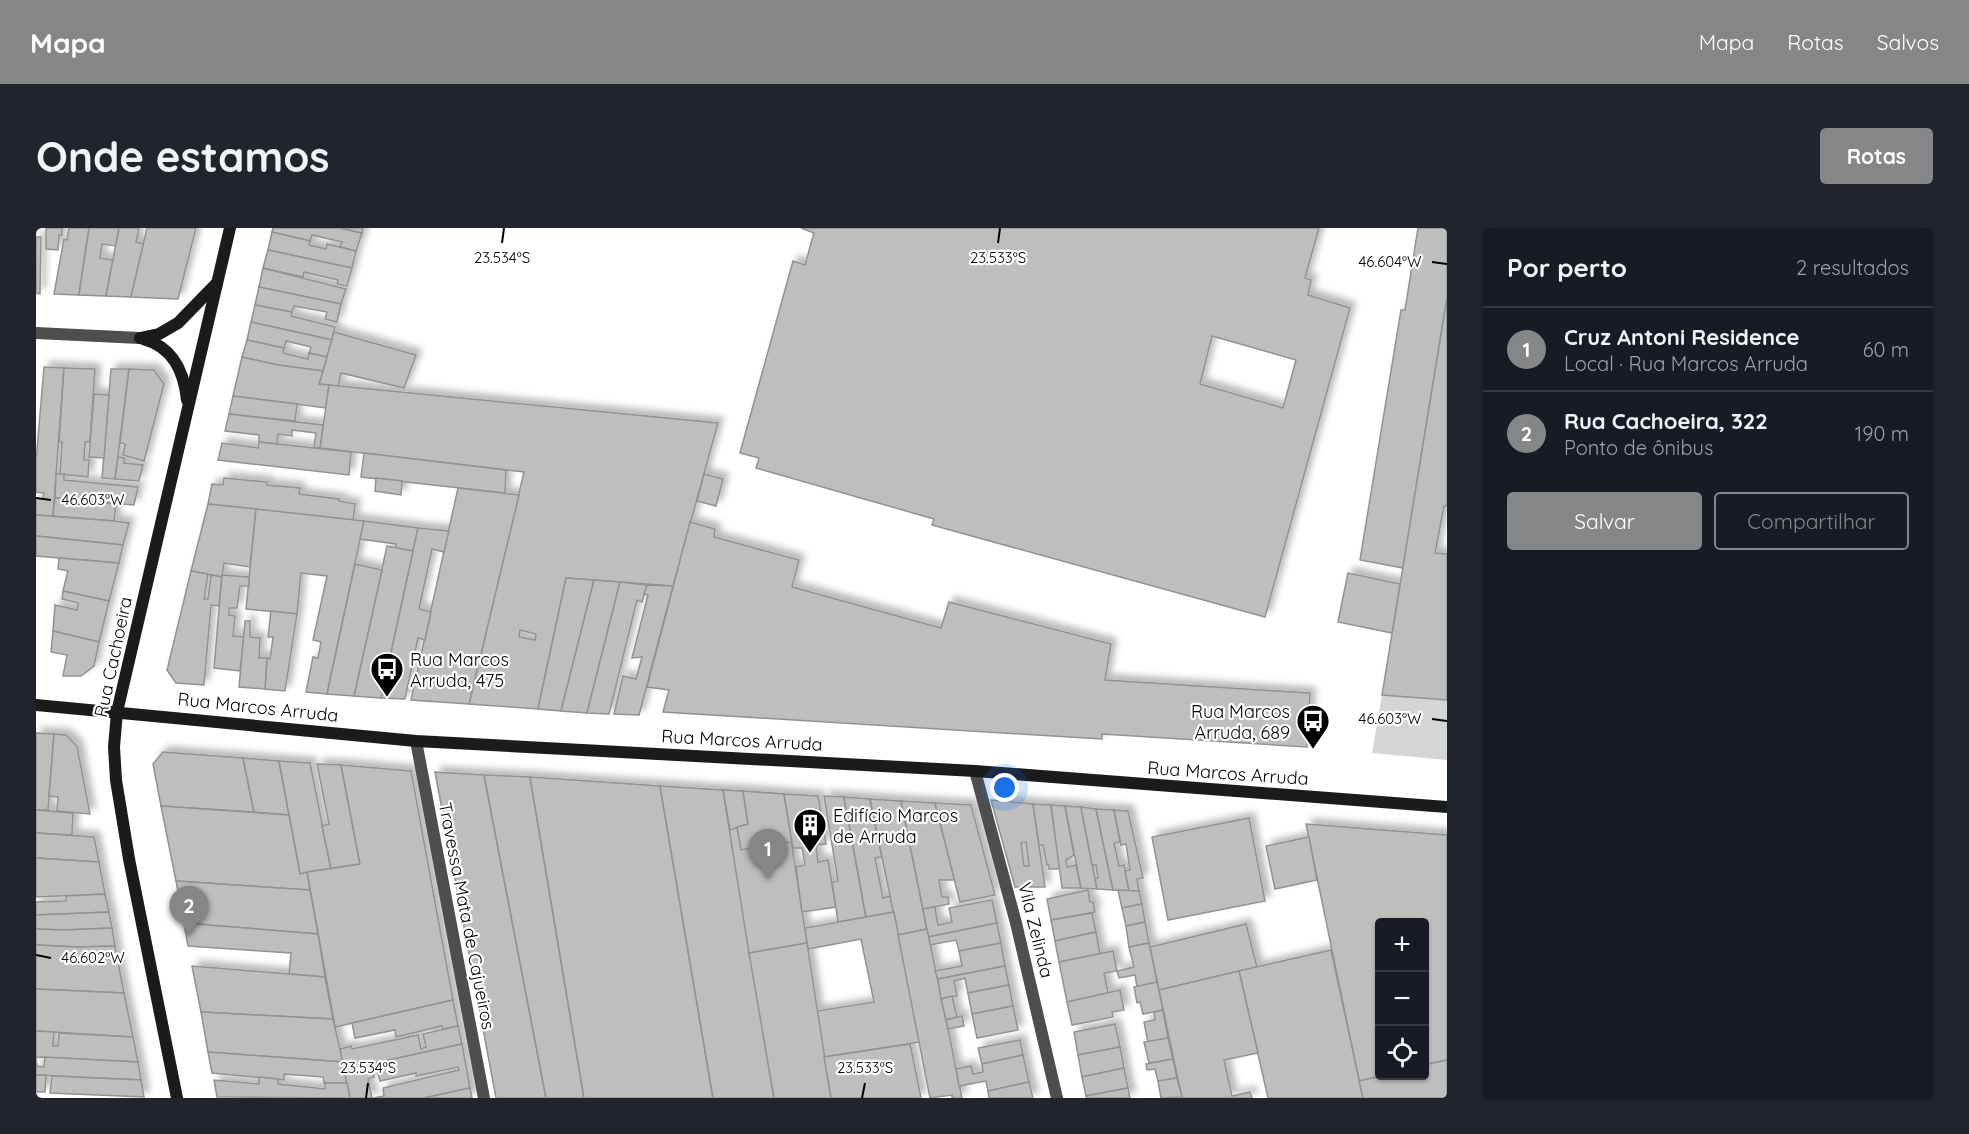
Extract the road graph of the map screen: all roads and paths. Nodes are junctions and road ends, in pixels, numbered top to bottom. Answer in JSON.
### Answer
{"nodes":[{"id":1,"x":230,"y":228,"type":"edge"},
{"id":2,"x":218,"y":282,"type":"junction"},
{"id":3,"x":36,"y":333,"type":"edge"},
{"id":4,"x":140,"y":338,"type":"junction"},
{"id":5,"x":188,"y":407,"type":"junction"},
{"id":6,"x":36,"y":705,"type":"edge"},
{"id":7,"x":117,"y":712,"type":"junction"},
{"id":8,"x":416,"y":741,"type":"junction"},
{"id":9,"x":975,"y":771,"type":"junction"},
{"id":10,"x":1447,"y":807,"type":"edge"},
{"id":11,"x":177,"y":1098,"type":"edge"},
{"id":12,"x":484,"y":1098,"type":"edge"},
{"id":13,"x":1058,"y":1098,"type":"edge"}],
"edges":[{"from":1,"to":2,"type":"main road","name":"Rua Cachoeira"},
{"from":2,"to":4,"type":"main road"},
{"from":2,"to":5,"type":"main road","name":"Rua Cachoeira"},
{"from":3,"to":4,"type":"street"},
{"from":4,"to":5,"type":"main road"},
{"from":5,"to":7,"type":"main road","name":"Rua Cachoeira"},
{"from":6,"to":7,"type":"main road","name":"Rua Marcos Arruda"},
{"from":7,"to":8,"type":"main road","name":"Rua Marcos Arruda"},
{"from":7,"to":11,"type":"main road","name":"Rua Cachoeira"},
{"from":8,"to":9,"type":"main road","name":"Rua Marcos Arruda"},
{"from":8,"to":12,"type":"street","name":"Travessa Mata de Cajueiros"},
{"from":9,"to":10,"type":"main road","name":"Rua Marcos Arruda"},
{"from":9,"to":13,"type":"street","name":"Vila Zelinda"}]}
